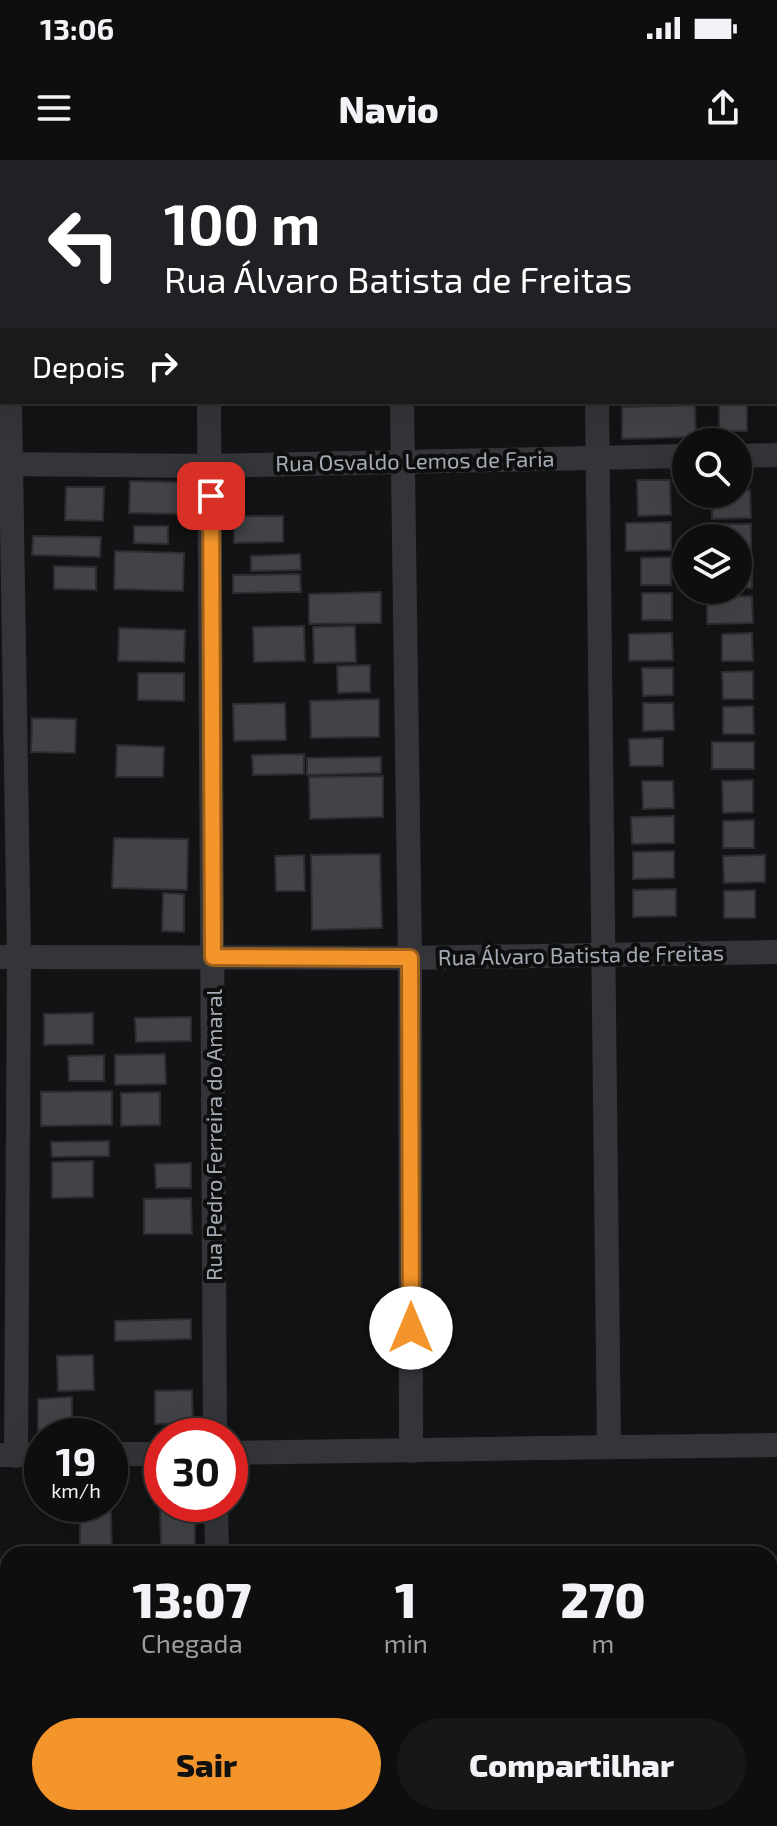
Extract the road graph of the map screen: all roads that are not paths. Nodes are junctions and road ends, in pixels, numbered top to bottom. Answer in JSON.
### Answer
{"nodes":[{"id":1,"x":10,"y":404,"type":"edge"},
{"id":2,"x":209,"y":404,"type":"edge"},
{"id":3,"x":402,"y":404,"type":"edge"},
{"id":4,"x":597,"y":404,"type":"edge"},
{"id":5,"x":777,"y":455,"type":"edge"},
{"id":6,"x":672,"y":456,"type":"edge"},
{"id":7,"x":752,"y":456,"type":"edge"},
{"id":8,"x":598,"y":457,"type":"junction"},
{"id":9,"x":402,"y":462,"type":"junction"},
{"id":10,"x":5,"y":463,"type":"edge"},
{"id":11,"x":210,"y":466,"type":"junction"},
{"id":12,"x":777,"y":952,"type":"edge"},
{"id":13,"x":604,"y":956,"type":"junction"},
{"id":14,"x":10,"y":957,"type":"edge"},
{"id":15,"x":213,"y":957,"type":"junction"},
{"id":16,"x":410,"y":958,"type":"junction"},
{"id":17,"x":215,"y":1418,"type":"edge"},
{"id":18,"x":777,"y":1445,"type":"edge"},
{"id":19,"x":609,"y":1446,"type":"junction"},
{"id":20,"x":411,"y":1451,"type":"junction"},
{"id":21,"x":248,"y":1453,"type":"edge"},
{"id":22,"x":8,"y":1456,"type":"edge"},
{"id":23,"x":216,"y":1522,"type":"edge"},
{"id":24,"x":217,"y":1546,"type":"edge"}],
"edges":[{"from":1,"to":10,"type":"street"},
{"from":2,"to":11,"type":"street","name":"Rua Pedro Ferreira do Amaral"},
{"from":3,"to":9,"type":"street"},
{"from":4,"to":8,"type":"street"},
{"from":5,"to":7,"type":"street"},
{"from":6,"to":8,"type":"street","name":"Rua Osvaldo Lemos de Faria"},
{"from":8,"to":9,"type":"street","name":"Rua Osvaldo Lemos de Faria"},
{"from":8,"to":13,"type":"street"},
{"from":9,"to":11,"type":"street","name":"Rua Osvaldo Lemos de Faria"},
{"from":9,"to":16,"type":"street"},
{"from":10,"to":11,"type":"street","name":"Rua Osvaldo Lemos de Faria"},
{"from":10,"to":14,"type":"street"},
{"from":11,"to":15,"type":"street","name":"Rua Pedro Ferreira do Amaral"},
{"from":12,"to":13,"type":"street","name":"Rua Álvaro Batista de Freitas"},
{"from":13,"to":16,"type":"street","name":"Rua Álvaro Batista de Freitas"},
{"from":13,"to":19,"type":"street"},
{"from":14,"to":15,"type":"street","name":"Rua Álvaro Batista de Freitas"},
{"from":14,"to":22,"type":"street"},
{"from":15,"to":16,"type":"street","name":"Rua Álvaro Batista de Freitas"},
{"from":15,"to":17,"type":"street","name":"Rua Pedro Ferreira do Amaral"},
{"from":16,"to":20,"type":"street"},
{"from":18,"to":19,"type":"street"},
{"from":19,"to":20,"type":"street"},
{"from":20,"to":21,"type":"street"},
{"from":23,"to":24,"type":"street"}]}
